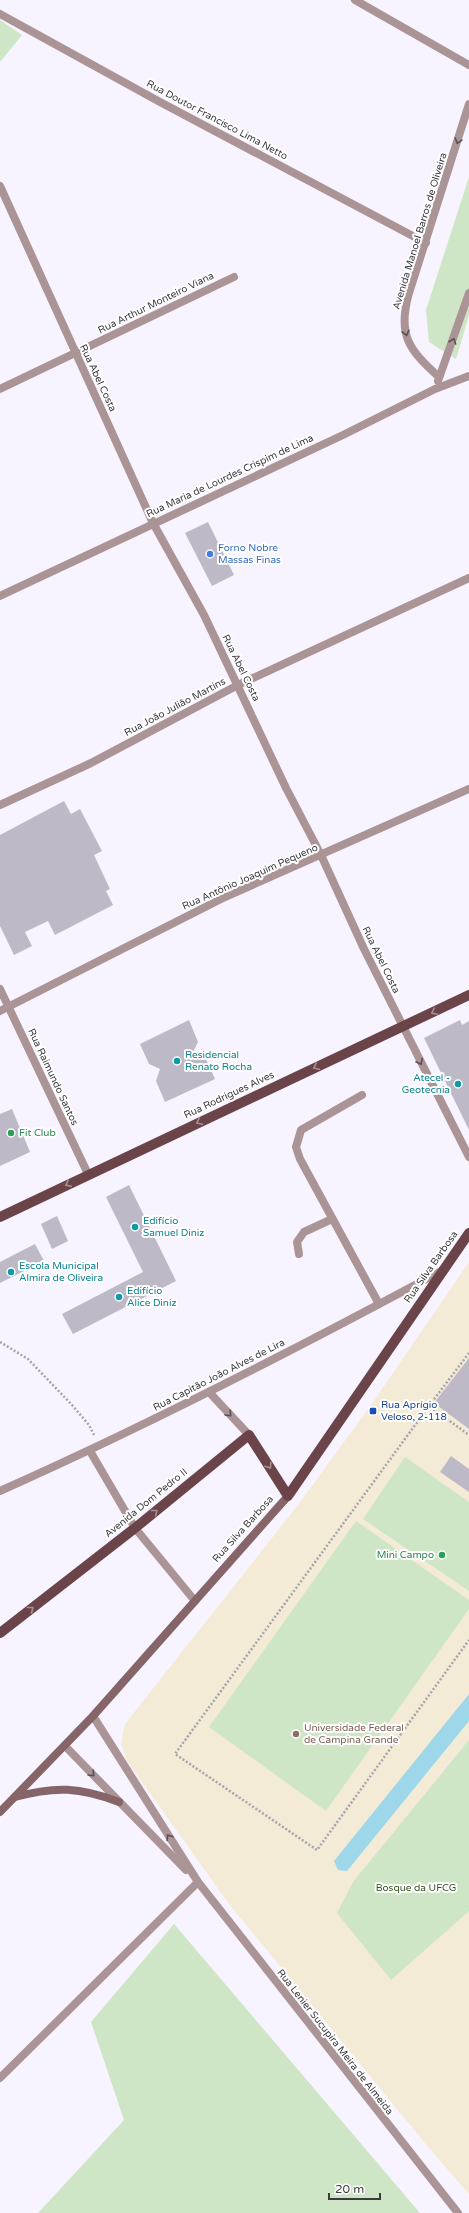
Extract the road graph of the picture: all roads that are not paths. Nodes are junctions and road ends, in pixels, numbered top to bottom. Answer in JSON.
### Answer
{"nodes":[{"id":1,"x":355,"y":0,"type":"edge"},
{"id":2,"x":0,"y":14,"type":"edge"},
{"id":3,"x":469,"y":65,"type":"edge"},
{"id":4,"x":469,"y":104,"type":"edge"},
{"id":5,"x":0,"y":186,"type":"edge"},
{"id":6,"x":426,"y":243,"type":"junction"},
{"id":7,"x":234,"y":277,"type":"dead end"},
{"id":8,"x":469,"y":293,"type":"edge"},
{"id":9,"x":75,"y":353,"type":"junction"},
{"id":10,"x":469,"y":376,"type":"edge"},
{"id":11,"x":439,"y":377,"type":"junction"},
{"id":12,"x":0,"y":389,"type":"edge"},
{"id":13,"x":435,"y":389,"type":"junction"},
{"id":14,"x":154,"y":523,"type":"junction"},
{"id":15,"x":469,"y":578,"type":"edge"},
{"id":16,"x":0,"y":596,"type":"edge"},
{"id":17,"x":238,"y":685,"type":"junction"},
{"id":18,"x":469,"y":789,"type":"edge"},
{"id":19,"x":0,"y":805,"type":"edge"},
{"id":20,"x":321,"y":855,"type":"junction"},
{"id":21,"x":0,"y":989,"type":"edge"},
{"id":22,"x":469,"y":995,"type":"edge"},
{"id":23,"x":9,"y":1007,"type":"junction"},
{"id":24,"x":0,"y":1011,"type":"edge"},
{"id":25,"x":402,"y":1027,"type":"junction"},
{"id":26,"x":362,"y":1095,"type":"dead end"},
{"id":27,"x":469,"y":1157,"type":"edge"},
{"id":28,"x":88,"y":1174,"type":"junction"},
{"id":29,"x":0,"y":1216,"type":"edge"},
{"id":30,"x":332,"y":1219,"type":"junction"},
{"id":31,"x":469,"y":1233,"type":"edge"},
{"id":32,"x":299,"y":1254,"type":"dead end"},
{"id":33,"x":443,"y":1270,"type":"junction"},
{"id":34,"x":379,"y":1304,"type":"junction"},
{"id":35,"x":209,"y":1392,"type":"junction"},
{"id":36,"x":249,"y":1435,"type":"junction"},
{"id":37,"x":90,"y":1451,"type":"junction"},
{"id":38,"x":0,"y":1491,"type":"edge"},
{"id":39,"x":288,"y":1496,"type":"junction"},
{"id":40,"x":135,"y":1528,"type":"junction"},
{"id":41,"x":195,"y":1601,"type":"junction"},
{"id":42,"x":0,"y":1633,"type":"edge"},
{"id":43,"x":93,"y":1716,"type":"junction"},
{"id":44,"x":65,"y":1746,"type":"junction"},
{"id":45,"x":14,"y":1798,"type":"junction"},
{"id":46,"x":119,"y":1802,"type":"junction"},
{"id":47,"x":0,"y":1812,"type":"edge"},
{"id":48,"x":198,"y":1882,"type":"junction"},
{"id":49,"x":0,"y":2078,"type":"edge"},
{"id":50,"x":458,"y":2213,"type":"edge"}],
"edges":[{"from":1,"to":3,"type":"street"},
{"from":2,"to":6,"type":"street","name":"Rua Doutor Francisco Lima Netto"},
{"from":4,"to":6,"type":"street","name":"Avenida Manoel Barros de Oliveira","one_way":true},
{"from":5,"to":9,"type":"street","name":"Rua Abel Costa"},
{"from":6,"to":11,"type":"street","name":"Avenida Manoel Barros de Oliveira","one_way":true},
{"from":7,"to":9,"type":"street","name":"Rua Arthur Monteiro Viana"},
{"from":11,"to":8,"type":"street","one_way":true},
{"from":9,"to":12,"type":"street","name":"Rua Arthur Monteiro Viana"},
{"from":9,"to":14,"type":"street","name":"Rua Abel Costa"},
{"from":10,"to":13,"type":"street","name":"Rua Maria de Lourdes Crispim de Lima"},
{"from":11,"to":13,"type":"street"},
{"from":13,"to":14,"type":"street","name":"Rua Maria de Lourdes Crispim de Lima"},
{"from":14,"to":16,"type":"street","name":"Rua Maria de Lourdes Crispim de Lima"},
{"from":14,"to":17,"type":"street","name":"Rua Abel Costa"},
{"from":15,"to":17,"type":"street","name":"Rua João Julião Martins"},
{"from":17,"to":19,"type":"street","name":"Rua João Julião Martins"},
{"from":17,"to":20,"type":"street","name":"Rua Abel Costa"},
{"from":18,"to":20,"type":"street","name":"Rua Antônio Joaquim Pequeno"},
{"from":20,"to":23,"type":"street","name":"Rua Antônio Joaquim Pequeno"},
{"from":20,"to":25,"type":"street","name":"Rua Abel Costa"},
{"from":21,"to":23,"type":"street","name":"Rua Raimundo Santos"},
{"from":22,"to":25,"type":"main road","name":"Rua Rodrigues Alves","one_way":true},
{"from":23,"to":24,"type":"street","name":"Rua Antônio Joaquim Pequeno"},
{"from":23,"to":28,"type":"street","name":"Rua Raimundo Santos"},
{"from":25,"to":27,"type":"street","name":"Rua Abel Costa","one_way":true},
{"from":25,"to":28,"type":"main road","name":"Rua Rodrigues Alves","one_way":true},
{"from":26,"to":30,"type":"street"},
{"from":28,"to":29,"type":"main road","name":"Rua Rodrigues Alves","one_way":true},
{"from":30,"to":32,"type":"street"},
{"from":30,"to":34,"type":"street"},
{"from":31,"to":33,"type":"main road","name":"Rua Silva Barbosa"},
{"from":33,"to":34,"type":"street","name":"Rua Capitão João Alves de Lira"},
{"from":33,"to":39,"type":"main road","name":"Rua Silva Barbosa"},
{"from":34,"to":35,"type":"street","name":"Rua Capitão João Alves de Lira"},
{"from":35,"to":36,"type":"street","one_way":true},
{"from":35,"to":37,"type":"street","name":"Rua Capitão João Alves de Lira"},
{"from":36,"to":39,"type":"main road","one_way":true},
{"from":40,"to":36,"type":"main road","name":"Avenida Dom Pedro II","one_way":true},
{"from":37,"to":38,"type":"street","name":"Rua Capitão João Alves de Lira"},
{"from":37,"to":40,"type":"street"},
{"from":39,"to":41,"type":"main road","name":"Rua Silva Barbosa"},
{"from":40,"to":41,"type":"street"},
{"from":42,"to":40,"type":"main road","name":"Avenida Dom Pedro II","one_way":true},
{"from":41,"to":43,"type":"main road","name":"Rua Silva Barbosa"},
{"from":43,"to":44,"type":"main road","name":"Rua Silva Barbosa"},
{"from":48,"to":43,"type":"street","name":"Rua Lenier Sucupira Meira de Almeida","one_way":true},
{"from":44,"to":45,"type":"main road","name":"Rua Silva Barbosa"},
{"from":44,"to":46,"type":"street","name":"Rua Lenier Sucupira Meira de Almeida","one_way":true},
{"from":45,"to":46,"type":"main road"},
{"from":45,"to":47,"type":"main road","name":"Rua Silva Barbosa"},
{"from":46,"to":48,"type":"street","name":"Rua Lenier Sucupira Meira de Almeida"},
{"from":48,"to":49,"type":"street"},
{"from":48,"to":50,"type":"street","name":"Rua Lenier Sucupira Meira de Almeida"}]}
